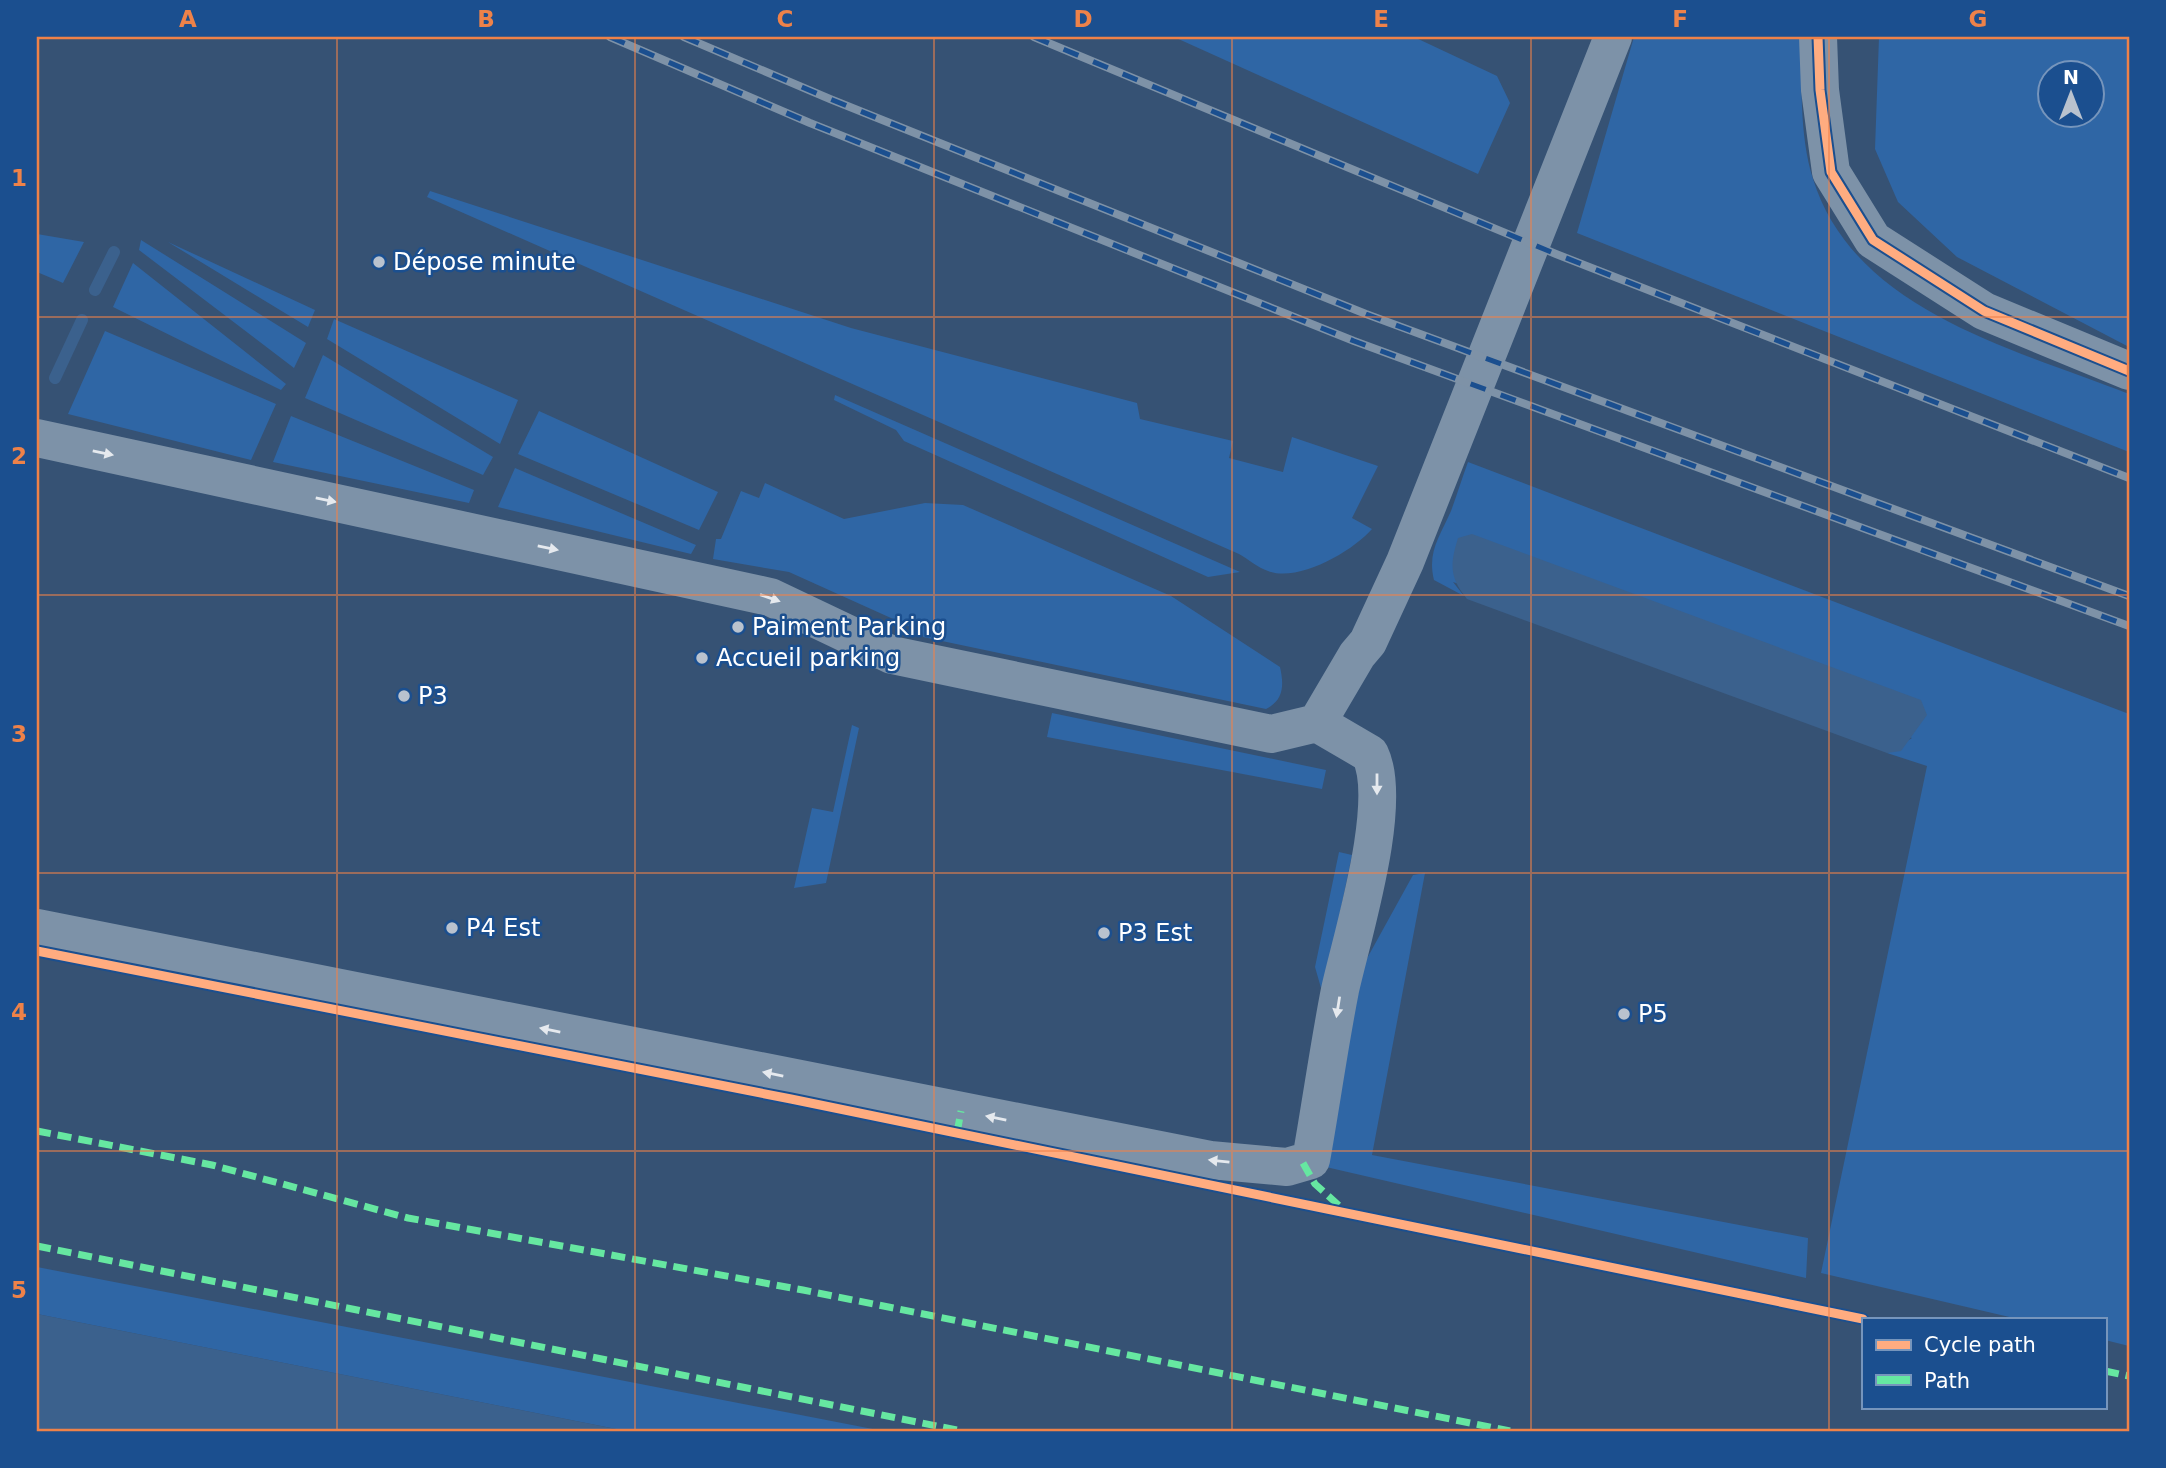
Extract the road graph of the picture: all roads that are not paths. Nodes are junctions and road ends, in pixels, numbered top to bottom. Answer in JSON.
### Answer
{"nodes":[{"id":1,"x":1613,"y":37,"type":"edge"},
{"id":2,"x":1818,"y":37,"type":"edge"},
{"id":3,"x":2129,"y":371,"type":"edge"},
{"id":4,"x":37,"y":438,"type":"edge"},
{"id":5,"x":1317,"y":723,"type":"junction"},
{"id":6,"x":37,"y":928,"type":"edge"}],
"edges":[{"from":1,"to":5,"type":"street"},
{"from":2,"to":3,"type":"street"},
{"from":4,"to":5,"type":"street","one_way":true},
{"from":5,"to":6,"type":"street","one_way":true}]}
